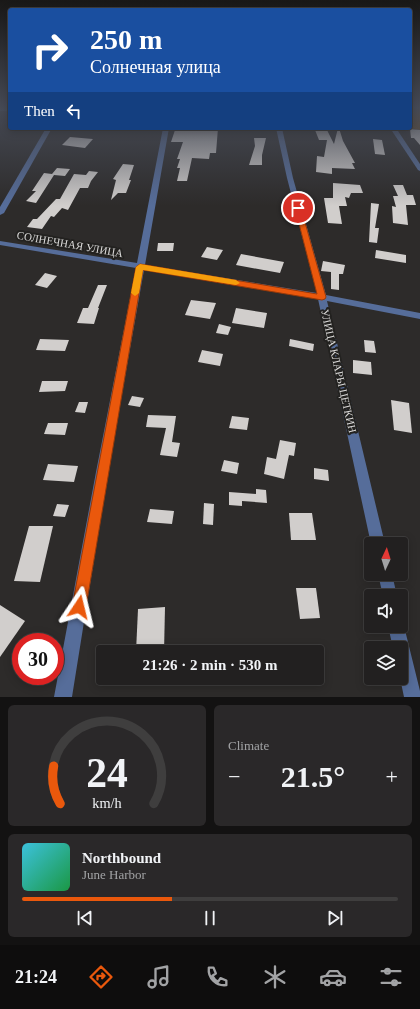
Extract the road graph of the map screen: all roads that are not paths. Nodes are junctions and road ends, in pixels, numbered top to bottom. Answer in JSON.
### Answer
{"nodes":[{"id":1,"x":42,"y":141,"type":"edge"},
{"id":2,"x":164,"y":141,"type":"edge"},
{"id":3,"x":282,"y":141,"type":"edge"},
{"id":4,"x":401,"y":141,"type":"edge"},
{"id":5,"x":420,"y":169,"type":"edge"},
{"id":6,"x":0,"y":213,"type":"edge"},
{"id":7,"x":0,"y":243,"type":"edge"},
{"id":8,"x":140,"y":267,"type":"junction"},
{"id":9,"x":322,"y":297,"type":"junction"},
{"id":10,"x":420,"y":316,"type":"edge"},
{"id":11,"x":376,"y":537,"type":"edge"},
{"id":12,"x":398,"y":633,"type":"edge"},
{"id":13,"x":63,"y":697,"type":"edge"},
{"id":14,"x":412,"y":697,"type":"edge"}],
"edges":[{"from":1,"to":6,"type":"street"},
{"from":2,"to":8,"type":"street"},
{"from":3,"to":9,"type":"street","name":"УЛИЦА КЛАРЫ ЦЕТКИН"},
{"from":4,"to":5,"type":"street"},
{"from":7,"to":8,"type":"street","name":"СОЛНЕЧНАЯ УЛИЦА"},
{"from":8,"to":9,"type":"street","name":"СОЛНЕЧНАЯ УЛИЦА"},
{"from":8,"to":13,"type":"street"},
{"from":9,"to":10,"type":"street","name":"СОЛНЕЧНАЯ УЛИЦА"},
{"from":9,"to":11,"type":"street","name":"УЛИЦА КЛАРЫ ЦЕТКИН"},
{"from":12,"to":14,"type":"street"}]}
